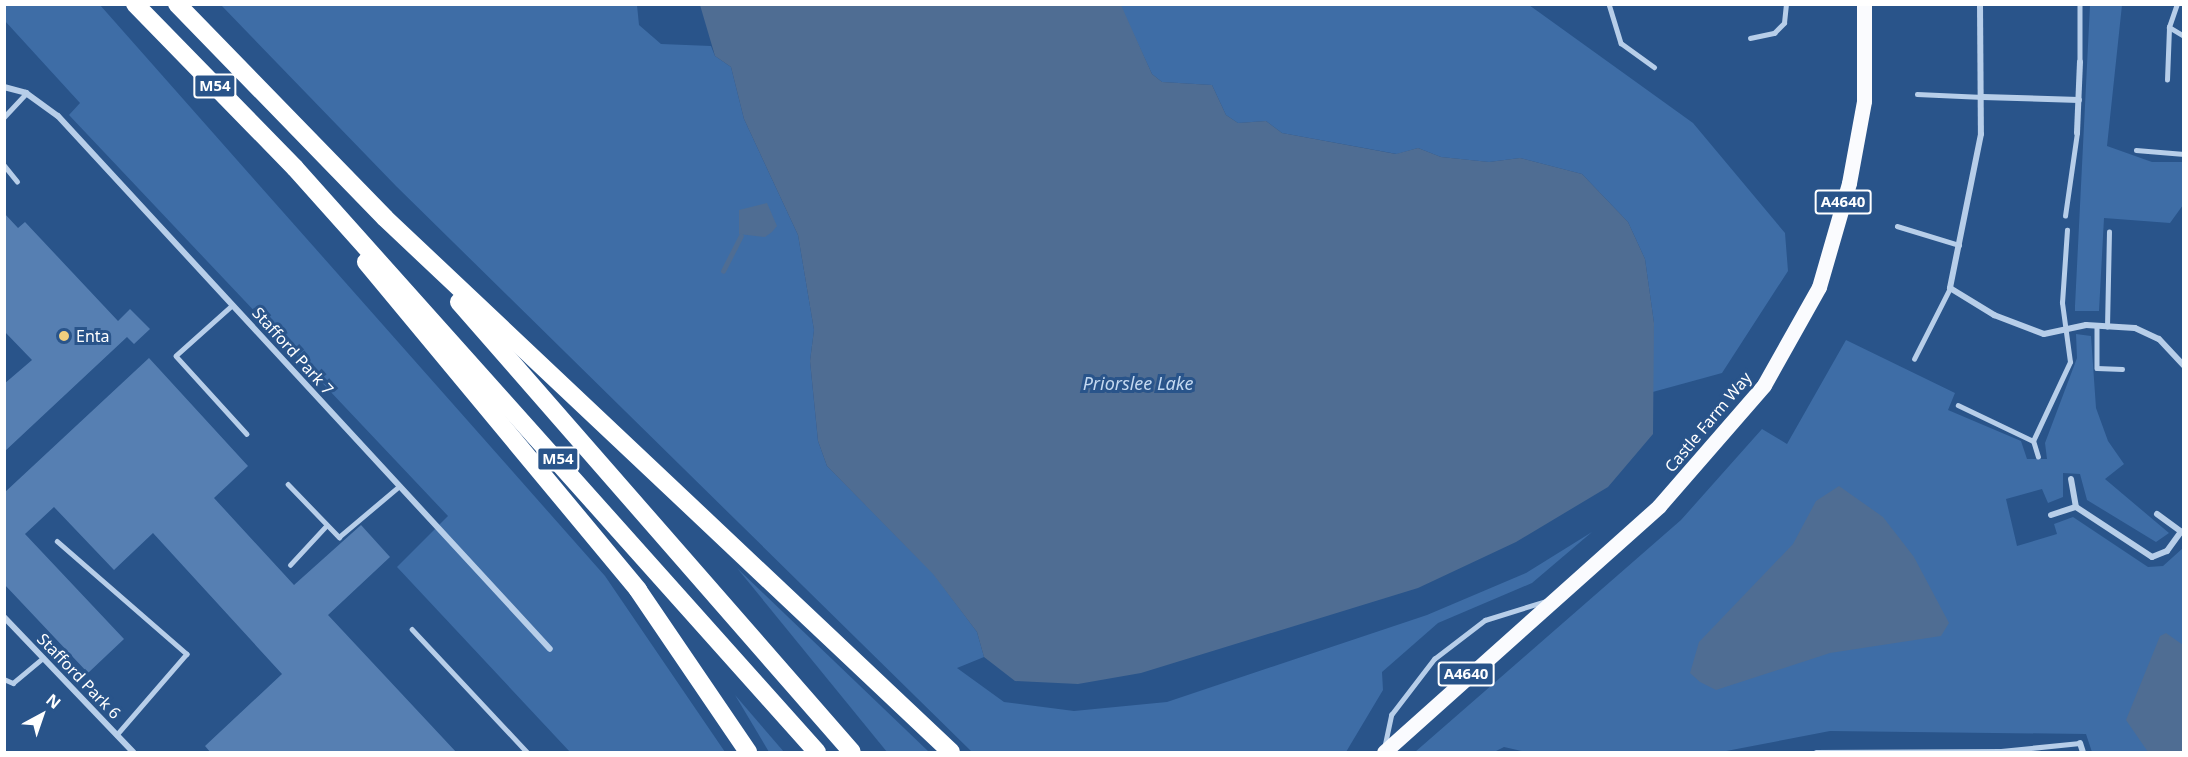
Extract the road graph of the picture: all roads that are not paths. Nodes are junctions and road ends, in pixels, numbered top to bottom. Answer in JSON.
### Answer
{"nodes":[{"id":1,"x":135,"y":4,"type":"edge"},
{"id":2,"x":177,"y":4,"type":"edge"},
{"id":3,"x":1609,"y":4,"type":"edge"},
{"id":4,"x":1786,"y":4,"type":"edge"},
{"id":5,"x":1864,"y":4,"type":"edge"},
{"id":6,"x":1980,"y":4,"type":"edge"},
{"id":7,"x":2080,"y":4,"type":"edge"},
{"id":8,"x":2176,"y":4,"type":"edge"},
{"id":9,"x":2169,"y":27,"type":"junction"},
{"id":10,"x":2184,"y":36,"type":"edge"},
{"id":11,"x":1750,"y":38,"type":"dead end"},
{"id":12,"x":2080,"y":62,"type":"joint"},
{"id":13,"x":1654,"y":67,"type":"dead end"},
{"id":14,"x":2167,"y":80,"type":"dead end"},
{"id":15,"x":4,"y":87,"type":"edge"},
{"id":16,"x":26,"y":93,"type":"junction"},
{"id":17,"x":1917,"y":94,"type":"dead end"},
{"id":18,"x":1983,"y":98,"type":"junction"},
{"id":19,"x":2079,"y":100,"type":"junction"},
{"id":20,"x":4,"y":117,"type":"edge"},
{"id":21,"x":2077,"y":133,"type":"joint"},
{"id":22,"x":2136,"y":150,"type":"dead end"},
{"id":23,"x":2184,"y":154,"type":"edge"},
{"id":24,"x":4,"y":165,"type":"edge"},
{"id":25,"x":295,"y":168,"type":"junction"},
{"id":26,"x":17,"y":181,"type":"dead end"},
{"id":27,"x":2065,"y":216,"type":"dead end"},
{"id":28,"x":385,"y":218,"type":"junction"},
{"id":29,"x":1897,"y":226,"type":"dead end"},
{"id":30,"x":2067,"y":230,"type":"dead end"},
{"id":31,"x":2109,"y":232,"type":"dead end"},
{"id":32,"x":1959,"y":245,"type":"junction"},
{"id":33,"x":1950,"y":288,"type":"junction"},
{"id":34,"x":233,"y":305,"type":"junction"},
{"id":35,"x":2097,"y":326,"type":"junction"},
{"id":36,"x":2107,"y":327,"type":"junction"},
{"id":37,"x":2066,"y":330,"type":"junction"},
{"id":38,"x":1914,"y":358,"type":"dead end"},
{"id":39,"x":2184,"y":366,"type":"edge"},
{"id":40,"x":2122,"y":369,"type":"dead end"},
{"id":41,"x":1958,"y":405,"type":"dead end"},
{"id":42,"x":247,"y":434,"type":"dead end"},
{"id":43,"x":2033,"y":441,"type":"junction"},
{"id":44,"x":2038,"y":457,"type":"dead end"},
{"id":45,"x":2071,"y":479,"type":"dead end"},
{"id":46,"x":288,"y":484,"type":"dead end"},
{"id":47,"x":397,"y":488,"type":"junction"},
{"id":48,"x":2076,"y":507,"type":"junction"},
{"id":49,"x":2157,"y":514,"type":"dead end"},
{"id":50,"x":2051,"y":516,"type":"dead end"},
{"id":51,"x":326,"y":526,"type":"junction"},
{"id":52,"x":2182,"y":533,"type":"edge"},
{"id":53,"x":57,"y":541,"type":"dead end"},
{"id":54,"x":290,"y":565,"type":"dead end"},
{"id":55,"x":1551,"y":600,"type":"junction"},
{"id":56,"x":4,"y":617,"type":"edge"},
{"id":57,"x":412,"y":629,"type":"dead end"},
{"id":58,"x":550,"y":649,"type":"dead end"},
{"id":59,"x":43,"y":658,"type":"junction"},
{"id":60,"x":4,"y":679,"type":"edge"},
{"id":61,"x":117,"y":735,"type":"junction"},
{"id":62,"x":2080,"y":743,"type":"joint"},
{"id":63,"x":133,"y":753,"type":"edge"},
{"id":64,"x":528,"y":753,"type":"edge"},
{"id":65,"x":748,"y":753,"type":"edge"},
{"id":66,"x":817,"y":753,"type":"edge"},
{"id":67,"x":852,"y":753,"type":"edge"},
{"id":68,"x":951,"y":753,"type":"edge"},
{"id":69,"x":1384,"y":753,"type":"edge"},
{"id":70,"x":1816,"y":753,"type":"edge"},
{"id":71,"x":2083,"y":753,"type":"edge"}],
"edges":[{"from":1,"to":25,"type":"highway","number":"M54"},
{"from":2,"to":28,"type":"highway","number":"M54"},
{"from":3,"to":13,"type":"lane"},
{"from":4,"to":11,"type":"lane"},
{"from":5,"to":55,"type":"main road","name":"Castle Farm Way","number":"A4640"},
{"from":6,"to":18,"type":"street"},
{"from":7,"to":12,"type":"lane"},
{"from":8,"to":9,"type":"lane"},
{"from":9,"to":10,"type":"lane"},
{"from":9,"to":14,"type":"lane"},
{"from":12,"to":19,"type":"street"},
{"from":15,"to":16,"type":"street","name":"Stafford Park 7"},
{"from":16,"to":20,"type":"lane"},
{"from":16,"to":34,"type":"street","name":"Stafford Park 7"},
{"from":17,"to":18,"type":"lane"},
{"from":18,"to":19,"type":"street"},
{"from":18,"to":32,"type":"street"},
{"from":19,"to":21,"type":"street"},
{"from":21,"to":27,"type":"lane"},
{"from":22,"to":23,"type":"lane"},
{"from":24,"to":26,"type":"lane"},
{"from":25,"to":65,"type":"highway"},
{"from":25,"to":66,"type":"highway","number":"M54"},
{"from":28,"to":67,"type":"highway","number":"M54"},
{"from":28,"to":68,"type":"highway"},
{"from":29,"to":32,"type":"lane"},
{"from":30,"to":37,"type":"lane"},
{"from":31,"to":36,"type":"lane"},
{"from":32,"to":33,"type":"street"},
{"from":33,"to":37,"type":"street"},
{"from":33,"to":38,"type":"lane"},
{"from":34,"to":42,"type":"lane"},
{"from":34,"to":47,"type":"street","name":"Stafford Park 7"},
{"from":35,"to":36,"type":"street"},
{"from":35,"to":37,"type":"street"},
{"from":35,"to":40,"type":"lane"},
{"from":36,"to":39,"type":"street"},
{"from":37,"to":43,"type":"lane"},
{"from":41,"to":43,"type":"lane"},
{"from":43,"to":44,"type":"lane"},
{"from":45,"to":48,"type":"street"},
{"from":46,"to":51,"type":"lane"},
{"from":47,"to":51,"type":"lane"},
{"from":47,"to":58,"type":"street","name":"Stafford Park 7"},
{"from":48,"to":50,"type":"street"},
{"from":48,"to":52,"type":"street"},
{"from":49,"to":52,"type":"street"},
{"from":51,"to":54,"type":"lane"},
{"from":53,"to":61,"type":"lane"},
{"from":55,"to":69,"type":"main road","name":"Castle Farm Way","number":"A4640"},
{"from":55,"to":69,"type":"lane"},
{"from":56,"to":59,"type":"street","name":"Stafford Park 6"},
{"from":57,"to":64,"type":"lane"},
{"from":59,"to":60,"type":"lane"},
{"from":59,"to":61,"type":"street","name":"Stafford Park 6"},
{"from":61,"to":63,"type":"street","name":"Stafford Park 6"},
{"from":62,"to":70,"type":"lane"},
{"from":62,"to":71,"type":"street"}]}
